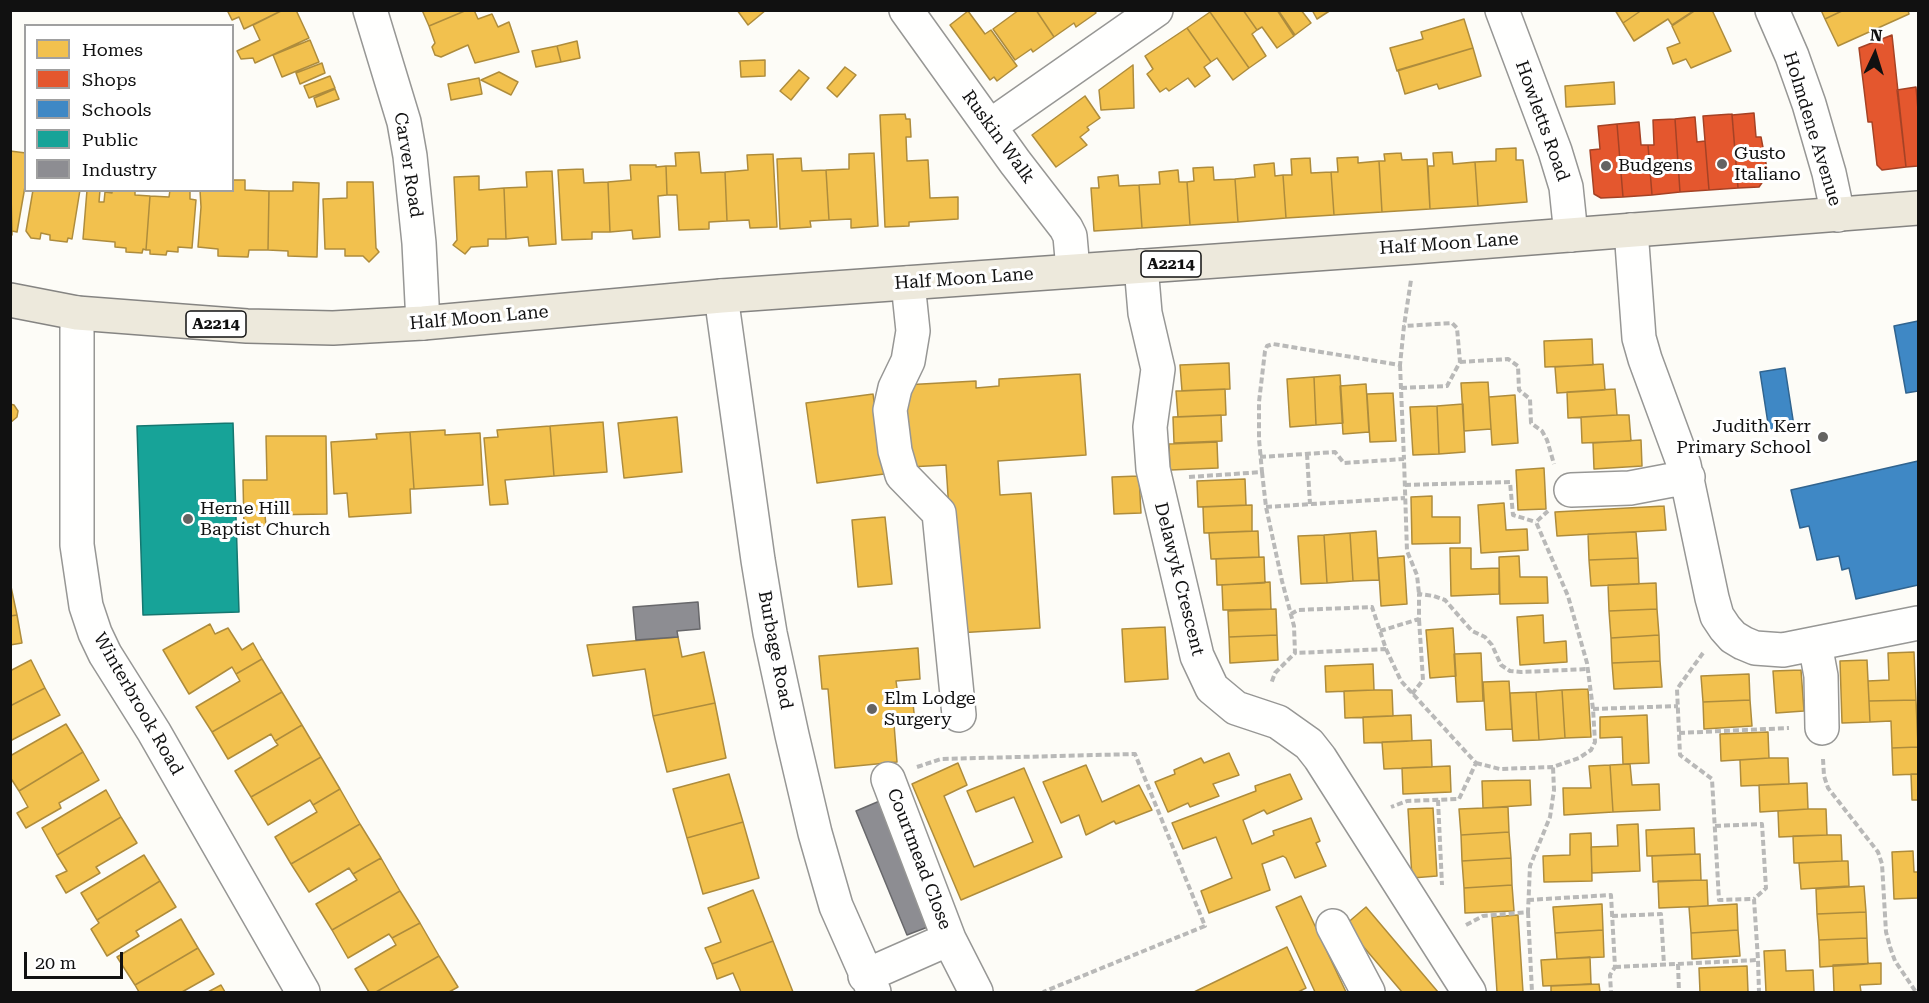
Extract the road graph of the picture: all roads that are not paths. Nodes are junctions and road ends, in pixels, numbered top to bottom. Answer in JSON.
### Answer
{"nodes":[{"id":1,"x":369,"y":10,"type":"edge"},
{"id":2,"x":906,"y":10,"type":"edge"},
{"id":3,"x":1156,"y":10,"type":"edge"},
{"id":4,"x":1502,"y":10,"type":"edge"},
{"id":5,"x":1772,"y":10,"type":"edge"},
{"id":6,"x":990,"y":126,"type":"junction"},
{"id":7,"x":1918,"y":208,"type":"edge"},
{"id":8,"x":1838,"y":215,"type":"junction"},
{"id":9,"x":1631,"y":230,"type":"junction"},
{"id":10,"x":1571,"y":235,"type":"junction"},
{"id":11,"x":1141,"y":266,"type":"junction"},
{"id":12,"x":1073,"y":270,"type":"junction"},
{"id":13,"x":908,"y":283,"type":"junction"},
{"id":14,"x":721,"y":296,"type":"junction"},
{"id":15,"x":10,"y":300,"type":"edge"},
{"id":16,"x":77,"y":313,"type":"junction"},
{"id":17,"x":423,"y":323,"type":"junction"},
{"id":18,"x":1688,"y":477,"type":"junction"},
{"id":19,"x":1571,"y":490,"type":"road end"},
{"id":20,"x":1918,"y":623,"type":"edge"},
{"id":21,"x":1815,"y":644,"type":"junction"},
{"id":22,"x":959,"y":715,"type":"dead end"},
{"id":23,"x":1822,"y":728,"type":"road end"},
{"id":24,"x":888,"y":779,"type":"road end"},
{"id":25,"x":1333,"y":926,"type":"dead end"},
{"id":26,"x":949,"y":939,"type":"junction"},
{"id":27,"x":870,"y":984,"type":"edge"},
{"id":28,"x":303,"y":993,"type":"edge"},
{"id":29,"x":976,"y":993,"type":"edge"},
{"id":30,"x":1368,"y":993,"type":"edge"},
{"id":31,"x":1469,"y":993,"type":"edge"}],
"edges":[{"from":1,"to":17,"type":"street","name":"Carver Road"},
{"from":2,"to":6,"type":"street","name":"Ruskin Walk"},
{"from":3,"to":6,"type":"street"},
{"from":4,"to":10,"type":"street","name":"Howletts Road"},
{"from":5,"to":8,"type":"street","name":"Holmdene Avenue"},
{"from":6,"to":12,"type":"street","name":"Ruskin Walk"},
{"from":7,"to":8,"type":"main road","name":"Half Moon Lane","number":"A2214"},
{"from":8,"to":9,"type":"main road","name":"Half Moon Lane","number":"A2214"},
{"from":9,"to":10,"type":"main road","name":"Half Moon Lane","number":"A2214"},
{"from":9,"to":18,"type":"street"},
{"from":10,"to":11,"type":"main road","name":"Half Moon Lane","number":"A2214"},
{"from":11,"to":12,"type":"main road","name":"Half Moon Lane","number":"A2214"},
{"from":11,"to":31,"type":"street","name":"Delawyk Crescent"},
{"from":12,"to":13,"type":"main road","name":"Half Moon Lane","number":"A2214"},
{"from":13,"to":14,"type":"main road","name":"Half Moon Lane","number":"A2214"},
{"from":13,"to":22,"type":"street"},
{"from":14,"to":17,"type":"main road","name":"Half Moon Lane","number":"A2214"},
{"from":14,"to":27,"type":"street","name":"Burbage Road"},
{"from":15,"to":16,"type":"main road","name":"Half Moon Lane","number":"A2214"},
{"from":16,"to":17,"type":"main road","name":"Half Moon Lane","number":"A2214"},
{"from":16,"to":28,"type":"street","name":"Winterbrook Road"},
{"from":18,"to":19,"type":"street"},
{"from":18,"to":21,"type":"street"},
{"from":20,"to":21,"type":"street"},
{"from":21,"to":23,"type":"street"},
{"from":24,"to":26,"type":"street","name":"Courtmead Close"},
{"from":25,"to":30,"type":"street"},
{"from":26,"to":27,"type":"street","name":"Courtmead Close"},
{"from":26,"to":29,"type":"street","name":"Courtmead Close"}]}
